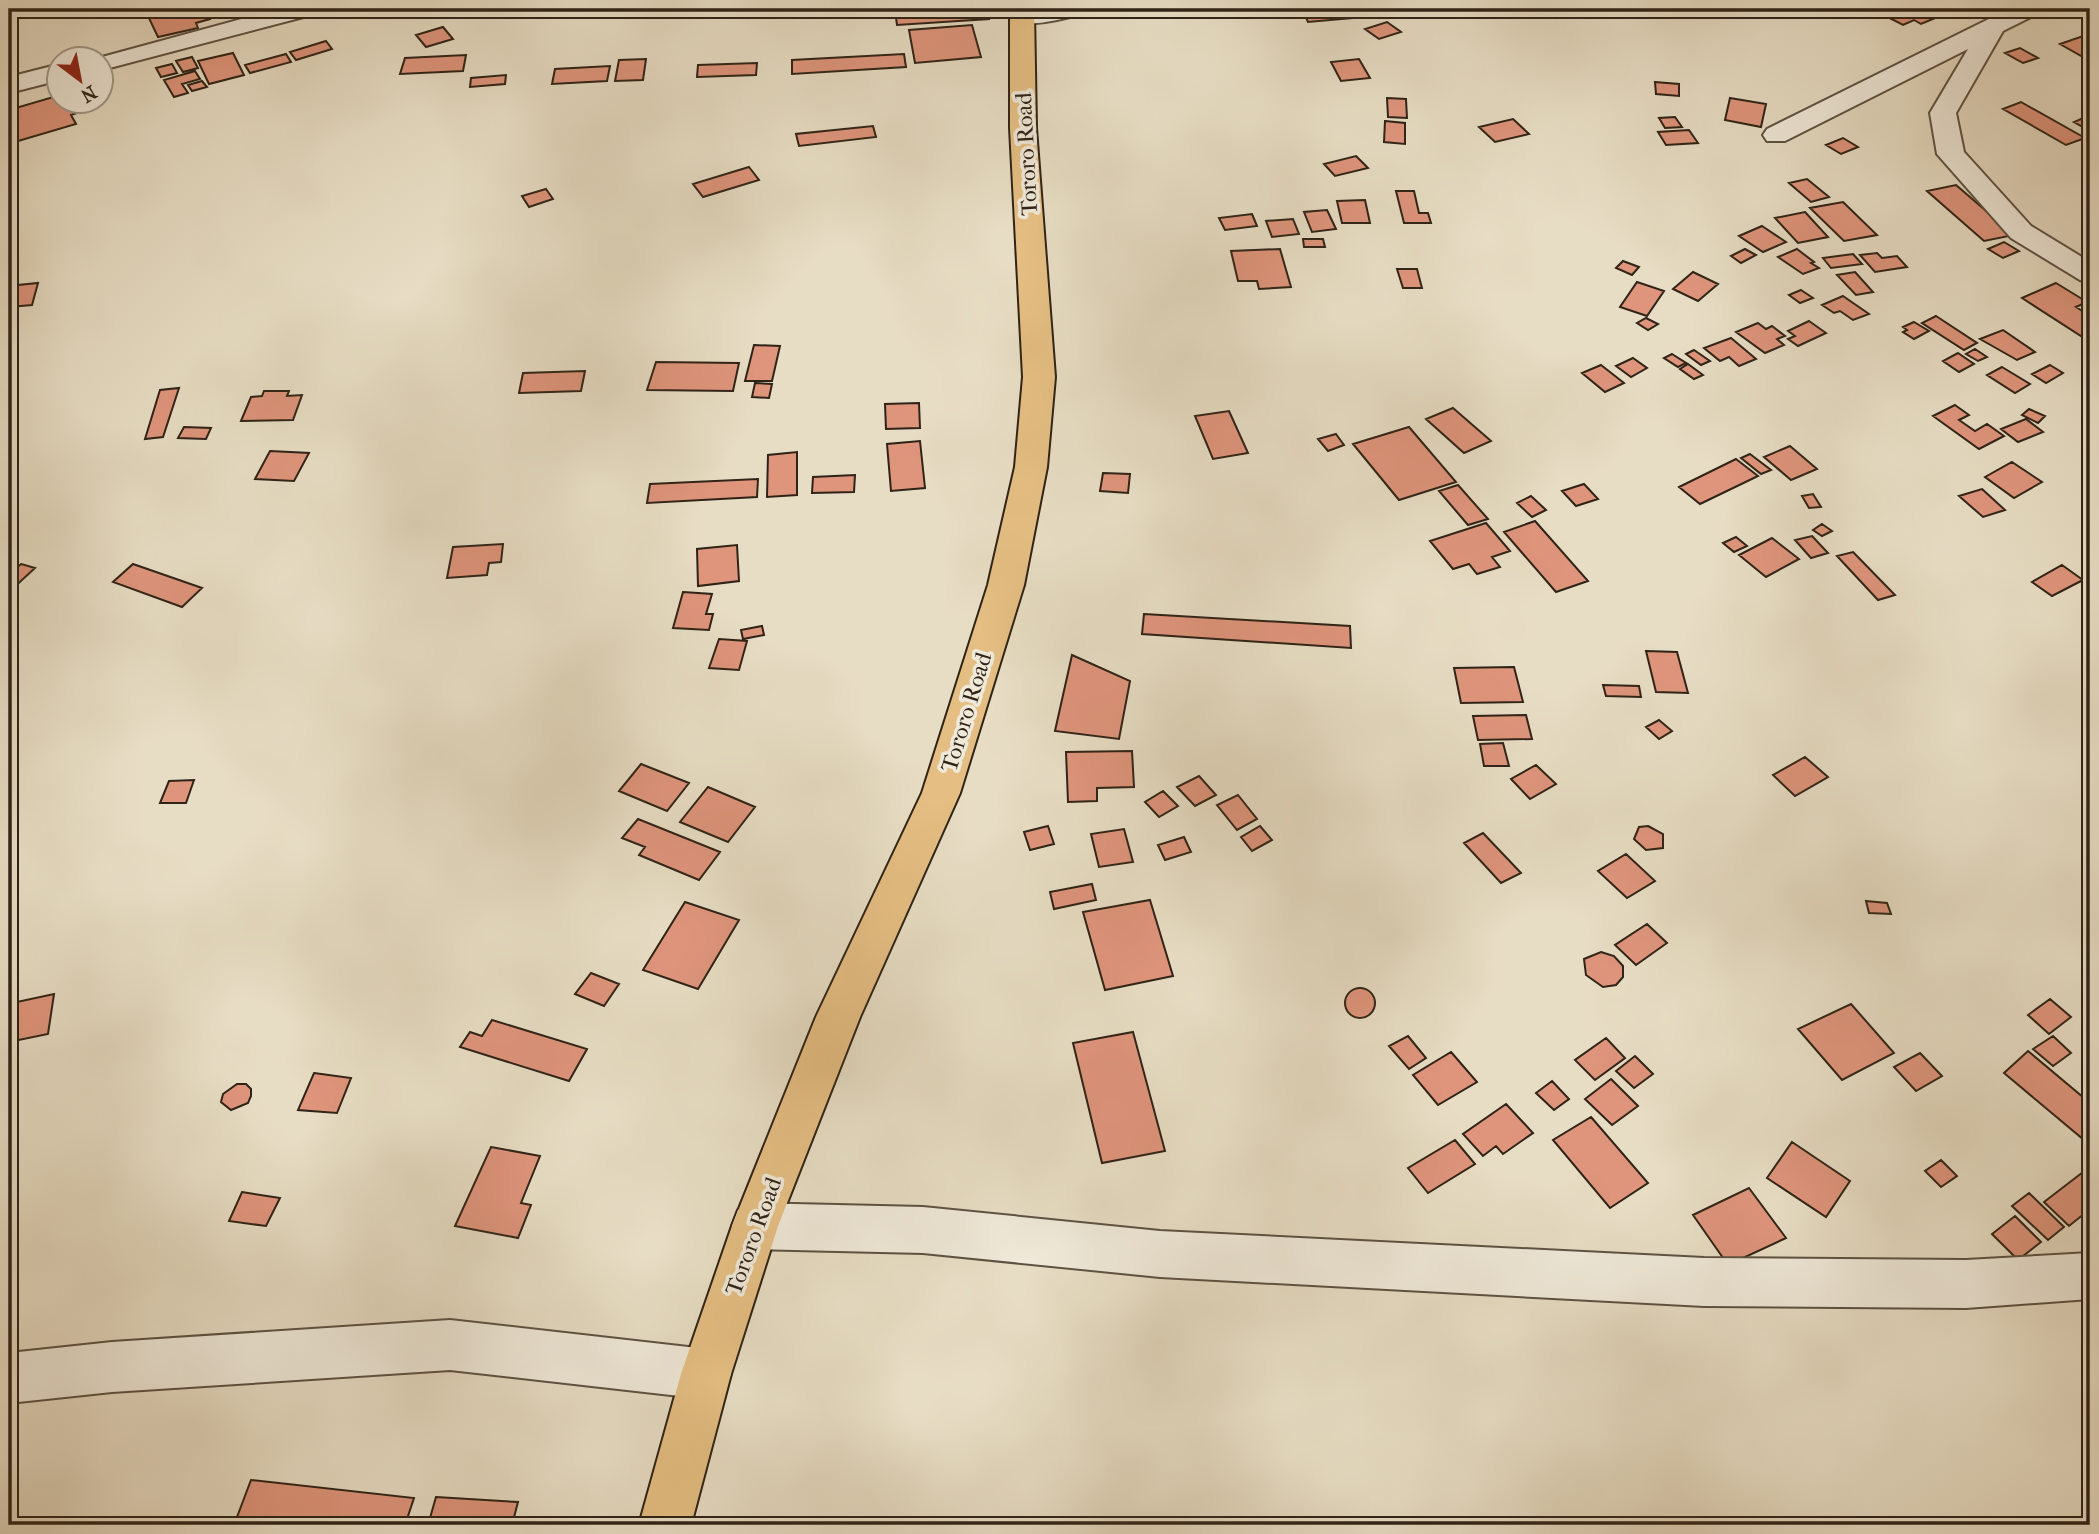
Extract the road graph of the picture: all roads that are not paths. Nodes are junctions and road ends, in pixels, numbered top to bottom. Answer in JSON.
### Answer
{"nodes":[{"id":1,"x":306,"y":9,"type":"edge"},
{"id":2,"x":1073,"y":9,"type":"edge"},
{"id":3,"x":2028,"y":9,"type":"edge"},
{"id":4,"x":1022,"y":13,"type":"edge"},
{"id":5,"x":1995,"y":24,"type":"junction"},
{"id":6,"x":116,"y":58,"type":"edge"},
{"id":7,"x":46,"y":76,"type":"edge"},
{"id":8,"x":9,"y":85,"type":"edge"},
{"id":9,"x":1776,"y":135,"type":"dead end"},
{"id":10,"x":2090,"y":274,"type":"edge"},
{"id":11,"x":755,"y":1226,"type":"junction"},
{"id":12,"x":2090,"y":1276,"type":"edge"},
{"id":13,"x":706,"y":1374,"type":"junction"},
{"id":14,"x":9,"y":1378,"type":"edge"},
{"id":15,"x":665,"y":1525,"type":"edge"}],
"edges":[{"from":1,"to":6,"type":"street"},
{"from":2,"to":4,"type":"street"},
{"from":3,"to":5,"type":"street"},
{"from":4,"to":11,"type":"main road","name":"Tororo Road"},
{"from":5,"to":9,"type":"street"},
{"from":5,"to":10,"type":"street"},
{"from":7,"to":8,"type":"street"},
{"from":11,"to":12,"type":"street"},
{"from":11,"to":13,"type":"main road","name":"Tororo Road"},
{"from":13,"to":14,"type":"street"},
{"from":13,"to":15,"type":"main road","name":"Tororo Road"}]}
